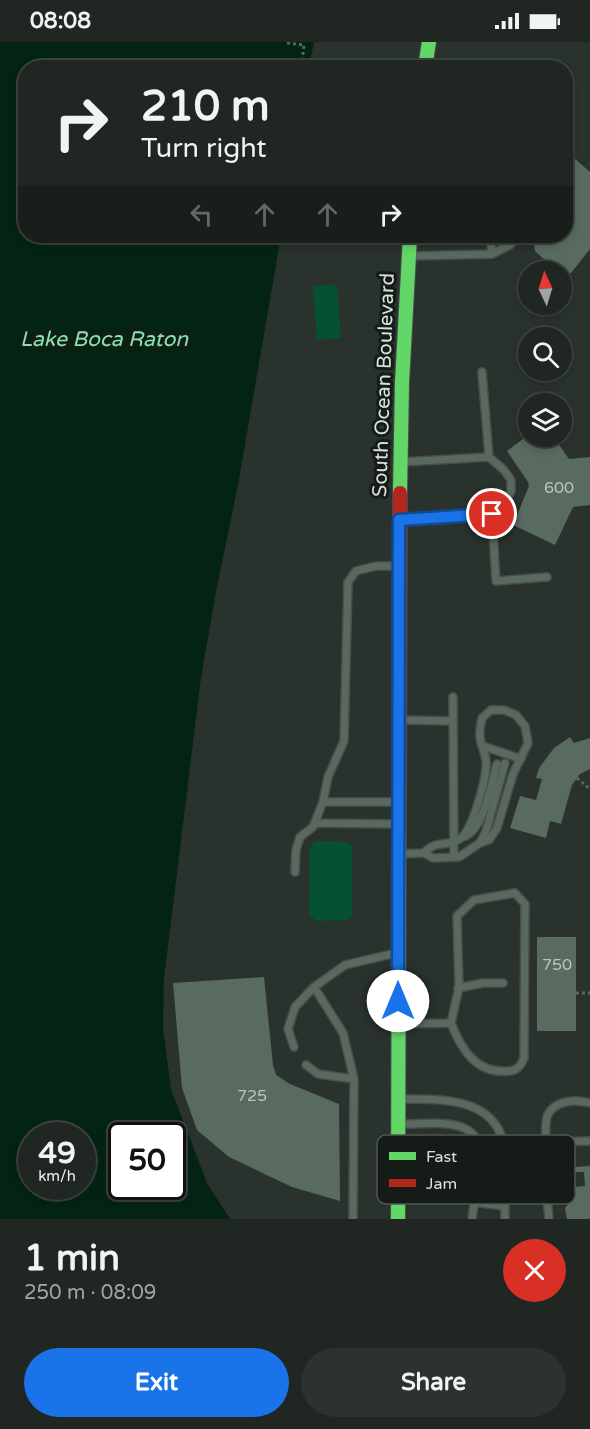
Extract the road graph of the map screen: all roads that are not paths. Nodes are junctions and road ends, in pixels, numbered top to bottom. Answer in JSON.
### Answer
{"nodes":[{"id":1,"x":429,"y":42,"type":"edge"},
{"id":2,"x":426,"y":60,"type":"edge"},
{"id":3,"x":409,"y":243,"type":"edge"},
{"id":4,"x":491,"y":243,"type":"edge"},
{"id":5,"x":512,"y":243,"type":"edge"},
{"id":6,"x":492,"y":254,"type":"junction"},
{"id":7,"x":408,"y":256,"type":"junction"},
{"id":8,"x":482,"y":372,"type":"dead end"},
{"id":9,"x":489,"y":457,"type":"junction"},
{"id":10,"x":400,"y":462,"type":"junction"},
{"id":11,"x":492,"y":514,"type":"junction"},
{"id":12,"x":399,"y":520,"type":"junction"},
{"id":13,"x":399,"y":567,"type":"junction"},
{"id":14,"x":547,"y":577,"type":"dead end"},
{"id":15,"x":453,"y":697,"type":"dead end"},
{"id":16,"x":399,"y":720,"type":"junction"},
{"id":17,"x":453,"y":721,"type":"junction"},
{"id":18,"x":483,"y":746,"type":"junction"},
{"id":19,"x":522,"y":759,"type":"junction"},
{"id":20,"x":323,"y":802,"type":"junction"},
{"id":21,"x":399,"y":802,"type":"junction"},
{"id":22,"x":315,"y":823,"type":"junction"},
{"id":23,"x":399,"y":824,"type":"junction"},
{"id":24,"x":462,"y":838,"type":"junction"},
{"id":25,"x":453,"y":842,"type":"junction"},
{"id":26,"x":480,"y":843,"type":"junction"},
{"id":27,"x":424,"y":853,"type":"junction"},
{"id":28,"x":399,"y":854,"type":"junction"},
{"id":29,"x":454,"y":857,"type":"junction"},
{"id":30,"x":295,"y":872,"type":"dead end"},
{"id":31,"x":399,"y":952,"type":"junction"},
{"id":32,"x":503,"y":983,"type":"dead end"},
{"id":33,"x":314,"y":987,"type":"junction"},
{"id":34,"x":458,"y":988,"type":"junction"},
{"id":35,"x":451,"y":1023,"type":"junction"},
{"id":36,"x":398,"y":1024,"type":"junction"},
{"id":37,"x":294,"y":1047,"type":"dead end"},
{"id":38,"x":306,"y":1065,"type":"dead end"},
{"id":39,"x":354,"y":1079,"type":"junction"},
{"id":40,"x":398,"y":1099,"type":"junction"},
{"id":41,"x":590,"y":1103,"type":"edge"},
{"id":42,"x":398,"y":1124,"type":"junction"},
{"id":43,"x":398,"y":1135,"type":"edge"},
{"id":44,"x":474,"y":1135,"type":"edge"},
{"id":45,"x":500,"y":1135,"type":"edge"},
{"id":46,"x":546,"y":1135,"type":"edge"},
{"id":47,"x":575,"y":1141,"type":"edge"},
{"id":48,"x":590,"y":1141,"type":"edge"},
{"id":49,"x":474,"y":1204,"type":"edge"},
{"id":50,"x":489,"y":1204,"type":"edge"},
{"id":51,"x":548,"y":1204,"type":"edge"},
{"id":52,"x":504,"y":1206,"type":"joint"},
{"id":53,"x":353,"y":1219,"type":"edge"},
{"id":54,"x":472,"y":1219,"type":"edge"},
{"id":55,"x":505,"y":1219,"type":"edge"},
{"id":56,"x":549,"y":1219,"type":"edge"}],
"edges":[{"from":1,"to":2,"type":"main road"},
{"from":3,"to":7,"type":"main road","name":"South Ocean Boulevard"},
{"from":4,"to":6,"type":"lane"},
{"from":5,"to":6,"type":"lane"},
{"from":6,"to":7,"type":"lane"},
{"from":7,"to":10,"type":"main road","name":"South Ocean Boulevard"},
{"from":8,"to":9,"type":"lane"},
{"from":9,"to":10,"type":"lane"},
{"from":9,"to":11,"type":"lane"},
{"from":10,"to":12,"type":"main road","name":"South Ocean Boulevard"},
{"from":11,"to":12,"type":"lane"},
{"from":11,"to":14,"type":"lane"},
{"from":12,"to":13,"type":"main road","name":"South Ocean Boulevard"},
{"from":13,"to":16,"type":"main road","name":"South Ocean Boulevard"},
{"from":13,"to":20,"type":"lane"},
{"from":15,"to":17,"type":"lane"},
{"from":16,"to":17,"type":"lane"},
{"from":16,"to":21,"type":"main road","name":"South Ocean Boulevard"},
{"from":17,"to":25,"type":"lane"},
{"from":18,"to":19,"type":"lane"},
{"from":18,"to":19,"type":"lane"},
{"from":18,"to":24,"type":"lane"},
{"from":19,"to":26,"type":"lane"},
{"from":20,"to":21,"type":"lane"},
{"from":20,"to":22,"type":"lane"},
{"from":21,"to":23,"type":"main road","name":"South Ocean Boulevard"},
{"from":22,"to":23,"type":"lane"},
{"from":22,"to":30,"type":"lane"},
{"from":23,"to":28,"type":"main road","name":"South Ocean Boulevard"},
{"from":24,"to":25,"type":"lane"},
{"from":24,"to":26,"type":"lane"},
{"from":25,"to":27,"type":"lane"},
{"from":25,"to":29,"type":"lane"},
{"from":26,"to":29,"type":"lane"},
{"from":27,"to":28,"type":"lane"},
{"from":27,"to":29,"type":"lane"},
{"from":28,"to":31,"type":"main road","name":"South Ocean Boulevard"},
{"from":31,"to":33,"type":"lane"},
{"from":31,"to":36,"type":"main road","name":"South Ocean Boulevard"},
{"from":32,"to":34,"type":"lane"},
{"from":33,"to":37,"type":"lane"},
{"from":33,"to":39,"type":"lane"},
{"from":34,"to":35,"type":"lane"},
{"from":34,"to":35,"type":"lane"},
{"from":35,"to":36,"type":"lane"},
{"from":36,"to":40,"type":"main road","name":"South Ocean Boulevard"},
{"from":38,"to":39,"type":"lane"},
{"from":39,"to":53,"type":"lane"},
{"from":40,"to":42,"type":"main road","name":"South Ocean Boulevard"},
{"from":40,"to":45,"type":"lane"},
{"from":41,"to":46,"type":"lane"},
{"from":42,"to":43,"type":"main road","name":"South Ocean Boulevard"},
{"from":42,"to":44,"type":"lane"},
{"from":47,"to":48,"type":"lane"},
{"from":49,"to":54,"type":"lane"},
{"from":50,"to":52,"type":"lane"},
{"from":51,"to":56,"type":"lane"},
{"from":52,"to":55,"type":"lane"}]}
